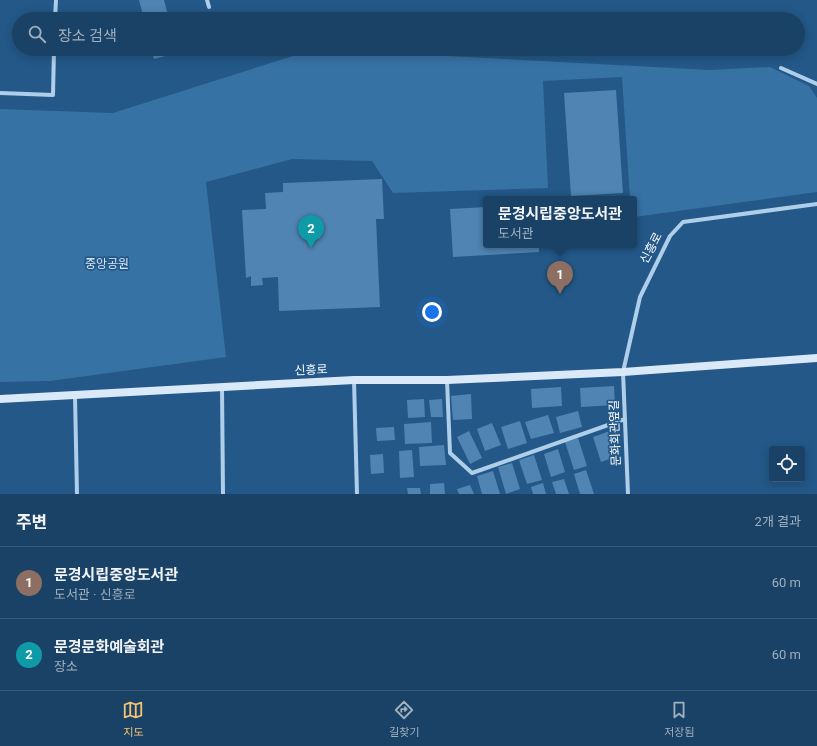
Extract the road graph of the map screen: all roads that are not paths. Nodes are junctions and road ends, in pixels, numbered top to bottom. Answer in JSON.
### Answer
{"nodes":[{"id":1,"x":56,"y":0,"type":"edge"},
{"id":2,"x":207,"y":0,"type":"edge"},
{"id":3,"x":209,"y":7,"type":"dead end"},
{"id":4,"x":55,"y":12,"type":"edge"},
{"id":5,"x":54,"y":56,"type":"edge"},
{"id":6,"x":781,"y":68,"type":"dead end"},
{"id":7,"x":817,"y":84,"type":"edge"},
{"id":8,"x":0,"y":93,"type":"edge"},
{"id":9,"x":817,"y":204,"type":"edge"},
{"id":10,"x":817,"y":358,"type":"edge"},
{"id":11,"x":623,"y":372,"type":"junction"},
{"id":12,"x":354,"y":380,"type":"junction"},
{"id":13,"x":447,"y":380,"type":"junction"},
{"id":14,"x":222,"y":387,"type":"junction"},
{"id":15,"x":75,"y":396,"type":"junction"},
{"id":16,"x":0,"y":399,"type":"edge"},
{"id":17,"x":624,"y":419,"type":"junction"},
{"id":18,"x":77,"y":494,"type":"edge"},
{"id":19,"x":223,"y":494,"type":"edge"},
{"id":20,"x":357,"y":494,"type":"edge"},
{"id":21,"x":628,"y":494,"type":"edge"}],
"edges":[{"from":1,"to":4,"type":"street"},
{"from":2,"to":3,"type":"street"},
{"from":5,"to":8,"type":"street"},
{"from":6,"to":7,"type":"street"},
{"from":9,"to":11,"type":"street","name":"신흥로"},
{"from":10,"to":11,"type":"street","name":"신흥로"},
{"from":11,"to":13,"type":"street","name":"신흥로"},
{"from":11,"to":17,"type":"street","name":"문화회관옆길"},
{"from":12,"to":13,"type":"street","name":"신흥로"},
{"from":12,"to":14,"type":"street","name":"신흥로"},
{"from":12,"to":20,"type":"street"},
{"from":13,"to":17,"type":"street"},
{"from":14,"to":15,"type":"street","name":"신흥로"},
{"from":14,"to":19,"type":"street"},
{"from":15,"to":16,"type":"street","name":"신흥로"},
{"from":15,"to":18,"type":"street"},
{"from":17,"to":21,"type":"street","name":"문화회관옆길"}]}
